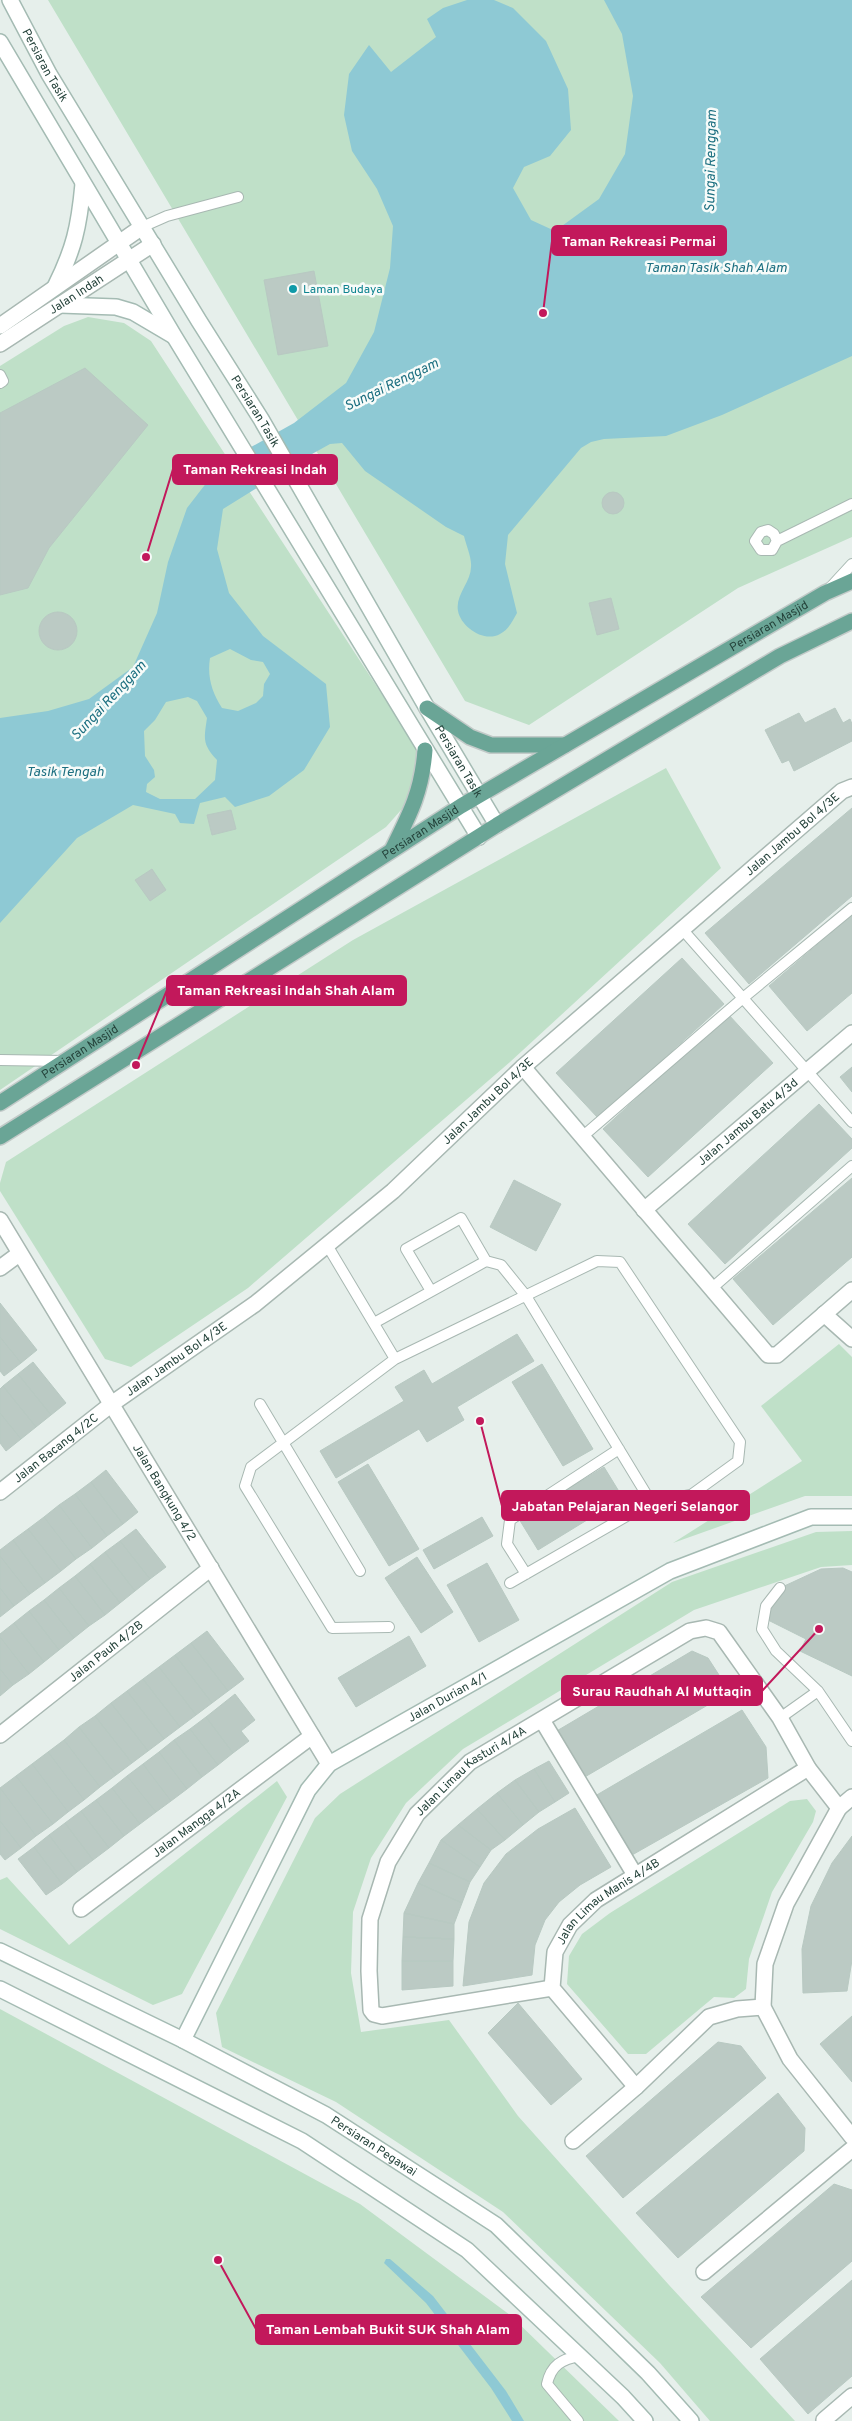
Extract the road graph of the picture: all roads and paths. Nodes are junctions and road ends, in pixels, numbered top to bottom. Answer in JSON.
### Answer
{"nodes":[{"id":1,"x":10,"y":0,"type":"edge"},
{"id":2,"x":0,"y":42,"type":"edge"},
{"id":3,"x":83,"y":184,"type":"junction"},
{"id":4,"x":238,"y":197,"type":"dead end"},
{"id":5,"x":142,"y":227,"type":"junction"},
{"id":6,"x":118,"y":242,"type":"junction"},
{"id":7,"x":153,"y":244,"type":"junction"},
{"id":8,"x":128,"y":261,"type":"junction"},
{"id":9,"x":55,"y":287,"type":"junction"},
{"id":10,"x":60,"y":305,"type":"junction"},
{"id":11,"x":0,"y":326,"type":"edge"},
{"id":12,"x":174,"y":336,"type":"junction"},
{"id":13,"x":0,"y":344,"type":"edge"},
{"id":14,"x":0,"y":375,"type":"edge"},
{"id":15,"x":0,"y":384,"type":"edge"},
{"id":16,"x":852,"y":504,"type":"edge"},
{"id":17,"x":777,"y":541,"type":"dead end"},
{"id":18,"x":852,"y":564,"type":"edge"},
{"id":19,"x":852,"y":581,"type":"edge"},
{"id":20,"x":825,"y":593,"type":"junction"},
{"id":21,"x":852,"y":620,"type":"edge"},
{"id":22,"x":427,"y":708,"type":"junction"},
{"id":23,"x":568,"y":745,"type":"junction"},
{"id":24,"x":425,"y":750,"type":"junction"},
{"id":25,"x":852,"y":787,"type":"edge"},
{"id":26,"x":480,"y":796,"type":"junction"},
{"id":27,"x":461,"y":806,"type":"junction"},
{"id":28,"x":497,"y":825,"type":"junction"},
{"id":29,"x":479,"y":837,"type":"junction"},
{"id":30,"x":391,"y":852,"type":"junction"},
{"id":31,"x":852,"y":908,"type":"edge"},
{"id":32,"x":682,"y":929,"type":"junction"},
{"id":33,"x":743,"y":998,"type":"junction"},
{"id":34,"x":852,"y":1033,"type":"edge"},
{"id":35,"x":0,"y":1060,"type":"edge"},
{"id":36,"x":65,"y":1062,"type":"junction"},
{"id":37,"x":523,"y":1067,"type":"junction"},
{"id":38,"x":807,"y":1071,"type":"junction"},
{"id":39,"x":0,"y":1103,"type":"edge"},
{"id":40,"x":852,"y":1122,"type":"edge"},
{"id":41,"x":0,"y":1137,"type":"edge"},
{"id":42,"x":582,"y":1137,"type":"junction"},
{"id":43,"x":852,"y":1166,"type":"edge"},
{"id":44,"x":644,"y":1210,"type":"junction"},
{"id":45,"x":0,"y":1220,"type":"edge"},
{"id":46,"x":327,"y":1245,"type":"junction"},
{"id":47,"x":19,"y":1254,"type":"junction"},
{"id":48,"x":486,"y":1261,"type":"junction"},
{"id":49,"x":0,"y":1268,"type":"edge"},
{"id":50,"x":712,"y":1289,"type":"junction"},
{"id":51,"x":852,"y":1290,"type":"edge"},
{"id":52,"x":430,"y":1291,"type":"junction"},
{"id":53,"x":526,"y":1296,"type":"junction"},
{"id":54,"x":824,"y":1314,"type":"junction"},
{"id":55,"x":374,"y":1323,"type":"junction"},
{"id":56,"x":852,"y":1339,"type":"edge"},
{"id":57,"x":396,"y":1359,"type":"junction"},
{"id":58,"x":113,"y":1403,"type":"junction"},
{"id":59,"x":260,"y":1404,"type":"dead end"},
{"id":60,"x":284,"y":1442,"type":"junction"},
{"id":61,"x":619,"y":1449,"type":"junction"},
{"id":62,"x":0,"y":1492,"type":"edge"},
{"id":63,"x":651,"y":1502,"type":"junction"},
{"id":64,"x":852,"y":1517,"type":"edge"},
{"id":65,"x":211,"y":1568,"type":"junction"},
{"id":66,"x":360,"y":1571,"type":"dead end"},
{"id":67,"x":526,"y":1574,"type":"junction"},
{"id":68,"x":510,"y":1583,"type":"dead end"},
{"id":69,"x":780,"y":1588,"type":"dead end"},
{"id":70,"x":389,"y":1627,"type":"dead end"},
{"id":71,"x":818,"y":1691,"type":"junction"},
{"id":72,"x":780,"y":1718,"type":"junction"},
{"id":73,"x":542,"y":1720,"type":"junction"},
{"id":74,"x":0,"y":1735,"type":"edge"},
{"id":75,"x":312,"y":1736,"type":"junction"},
{"id":76,"x":852,"y":1741,"type":"edge"},
{"id":77,"x":330,"y":1764,"type":"junction"},
{"id":78,"x":808,"y":1768,"type":"junction"},
{"id":79,"x":852,"y":1797,"type":"edge"},
{"id":80,"x":839,"y":1808,"type":"junction"},
{"id":81,"x":635,"y":1875,"type":"junction"},
{"id":82,"x":81,"y":1909,"type":"dead end"},
{"id":83,"x":0,"y":1951,"type":"edge"},
{"id":84,"x":552,"y":1988,"type":"junction"},
{"id":85,"x":0,"y":1989,"type":"edge"},
{"id":86,"x":762,"y":2007,"type":"junction"},
{"id":87,"x":183,"y":2040,"type":"junction"},
{"id":88,"x":636,"y":2087,"type":"junction"},
{"id":89,"x":852,"y":2137,"type":"edge"},
{"id":90,"x":573,"y":2141,"type":"dead end"},
{"id":91,"x":852,"y":2149,"type":"edge"},
{"id":92,"x":704,"y":2272,"type":"dead end"},
{"id":93,"x":580,"y":2356,"type":"junction"},
{"id":94,"x":852,"y":2396,"type":"edge"},
{"id":95,"x":824,"y":2420,"type":"edge"},
{"id":96,"x":578,"y":2421,"type":"edge"},
{"id":97,"x":645,"y":2421,"type":"edge"},
{"id":98,"x":691,"y":2421,"type":"edge"}],
"edges":[{"from":1,"to":5,"type":"street","name":"Persiaran Tasik"},
{"from":2,"to":3,"type":"street","name":"Persiaran Tasik"},
{"from":3,"to":6,"type":"street","name":"Persiaran Tasik"},
{"from":3,"to":9,"type":"street"},
{"from":4,"to":5,"type":"lane"},
{"from":5,"to":6,"type":"street","name":"Jalan Indah"},
{"from":5,"to":7,"type":"street","name":"Persiaran Tasik"},
{"from":6,"to":8,"type":"street","name":"Persiaran Tasik"},
{"from":6,"to":9,"type":"street","name":"Jalan Indah"},
{"from":7,"to":8,"type":"street","name":"Jalan Indah"},
{"from":7,"to":22,"type":"street","name":"Persiaran Tasik"},
{"from":8,"to":10,"type":"street","name":"Jalan Indah"},
{"from":8,"to":12,"type":"street","name":"Persiaran Tasik"},
{"from":9,"to":11,"type":"street","name":"Jalan Indah"},
{"from":10,"to":12,"type":"street"},
{"from":10,"to":13,"type":"street","name":"Jalan Indah"},
{"from":12,"to":24,"type":"street","name":"Persiaran Tasik"},
{"from":14,"to":15,"type":"lane"},
{"from":16,"to":17,"type":"lane"},
{"from":18,"to":20,"type":"lane"},
{"from":19,"to":20,"type":"main road","name":"Persiaran Masjid"},
{"from":20,"to":23,"type":"main road","name":"Persiaran Masjid"},
{"from":21,"to":28,"type":"main road"},
{"from":22,"to":23,"type":"main road"},
{"from":22,"to":26,"type":"street","name":"Persiaran Tasik"},
{"from":23,"to":26,"type":"main road","name":"Persiaran Masjid"},
{"from":24,"to":27,"type":"street","name":"Persiaran Tasik"},
{"from":24,"to":30,"type":"main road"},
{"from":25,"to":32,"type":"street","name":"Jalan Jambu Bol 4/3E"},
{"from":26,"to":27,"type":"main road","name":"Persiaran Masjid"},
{"from":26,"to":28,"type":"street","name":"Persiaran Tasik"},
{"from":27,"to":29,"type":"street","name":"Persiaran Tasik"},
{"from":27,"to":30,"type":"main road","name":"Persiaran Masjid"},
{"from":28,"to":29,"type":"main road"},
{"from":29,"to":41,"type":"main road"},
{"from":30,"to":36,"type":"main road","name":"Persiaran Masjid"},
{"from":31,"to":33,"type":"lane"},
{"from":32,"to":33,"type":"lane"},
{"from":32,"to":37,"type":"street","name":"Jalan Jambu Bol 4/3E"},
{"from":33,"to":38,"type":"lane"},
{"from":33,"to":42,"type":"lane"},
{"from":34,"to":38,"type":"street","name":"Jalan Jambu Batu 4/3d"},
{"from":35,"to":36,"type":"lane"},
{"from":36,"to":39,"type":"main road","name":"Persiaran Masjid"},
{"from":37,"to":42,"type":"street"},
{"from":37,"to":46,"type":"street","name":"Jalan Jambu Bol 4/3E"},
{"from":38,"to":40,"type":"lane"},
{"from":38,"to":44,"type":"street","name":"Jalan Jambu Batu 4/3d"},
{"from":42,"to":44,"type":"street"},
{"from":43,"to":50,"type":"lane"},
{"from":44,"to":50,"type":"street"},
{"from":45,"to":47,"type":"street","name":"Jalan Bangkung 4/2"},
{"from":46,"to":55,"type":"lane"},
{"from":46,"to":58,"type":"street","name":"Jalan Jambu Bol 4/3E"},
{"from":47,"to":49,"type":"street"},
{"from":47,"to":58,"type":"street","name":"Jalan Bangkung 4/2"},
{"from":48,"to":52,"type":"lane"},
{"from":48,"to":52,"type":"lane"},
{"from":48,"to":53,"type":"lane"},
{"from":50,"to":54,"type":"street"},
{"from":51,"to":54,"type":"street"},
{"from":52,"to":55,"type":"lane"},
{"from":53,"to":57,"type":"lane"},
{"from":53,"to":61,"type":"lane"},
{"from":53,"to":63,"type":"lane"},
{"from":54,"to":56,"type":"street"},
{"from":55,"to":57,"type":"lane"},
{"from":57,"to":60,"type":"lane"},
{"from":58,"to":62,"type":"street","name":"Jalan Bacang 4/2C"},
{"from":58,"to":65,"type":"street","name":"Jalan Bangkung 4/2"},
{"from":59,"to":60,"type":"lane"},
{"from":60,"to":66,"type":"lane"},
{"from":60,"to":70,"type":"lane"},
{"from":61,"to":63,"type":"lane"},
{"from":61,"to":67,"type":"lane"},
{"from":63,"to":67,"type":"lane"},
{"from":64,"to":77,"type":"street","name":"Jalan Durian 4/1"},
{"from":65,"to":74,"type":"street","name":"Jalan Pauh 4/2B"},
{"from":65,"to":75,"type":"street","name":"Jalan Bangkung 4/2"},
{"from":67,"to":68,"type":"lane"},
{"from":69,"to":71,"type":"lane"},
{"from":71,"to":72,"type":"lane"},
{"from":71,"to":76,"type":"lane"},
{"from":72,"to":73,"type":"street","name":"Jalan Limau Kasturi 4/4A"},
{"from":72,"to":78,"type":"street"},
{"from":73,"to":81,"type":"street"},
{"from":73,"to":84,"type":"street","name":"Jalan Limau Kasturi 4/4A"},
{"from":75,"to":77,"type":"street","name":"Jalan Bangkung 4/2"},
{"from":75,"to":82,"type":"street","name":"Jalan Mangga 4/2A"},
{"from":77,"to":87,"type":"street","name":"Jalan Durian 4/1"},
{"from":78,"to":80,"type":"street"},
{"from":78,"to":81,"type":"street","name":"Jalan Limau Manis 4/4B"},
{"from":79,"to":80,"type":"street"},
{"from":80,"to":86,"type":"street"},
{"from":81,"to":84,"type":"street","name":"Jalan Limau Manis 4/4B"},
{"from":83,"to":87,"type":"street","name":"Persiaran Pegawai"},
{"from":84,"to":88,"type":"street"},
{"from":85,"to":93,"type":"street"},
{"from":86,"to":88,"type":"street"},
{"from":86,"to":89,"type":"street"},
{"from":87,"to":98,"type":"street","name":"Persiaran Pegawai"},
{"from":88,"to":90,"type":"street"},
{"from":91,"to":92,"type":"street"},
{"from":93,"to":96,"type":"lane"},
{"from":93,"to":97,"type":"street"},
{"from":94,"to":95,"type":"street"}]}
